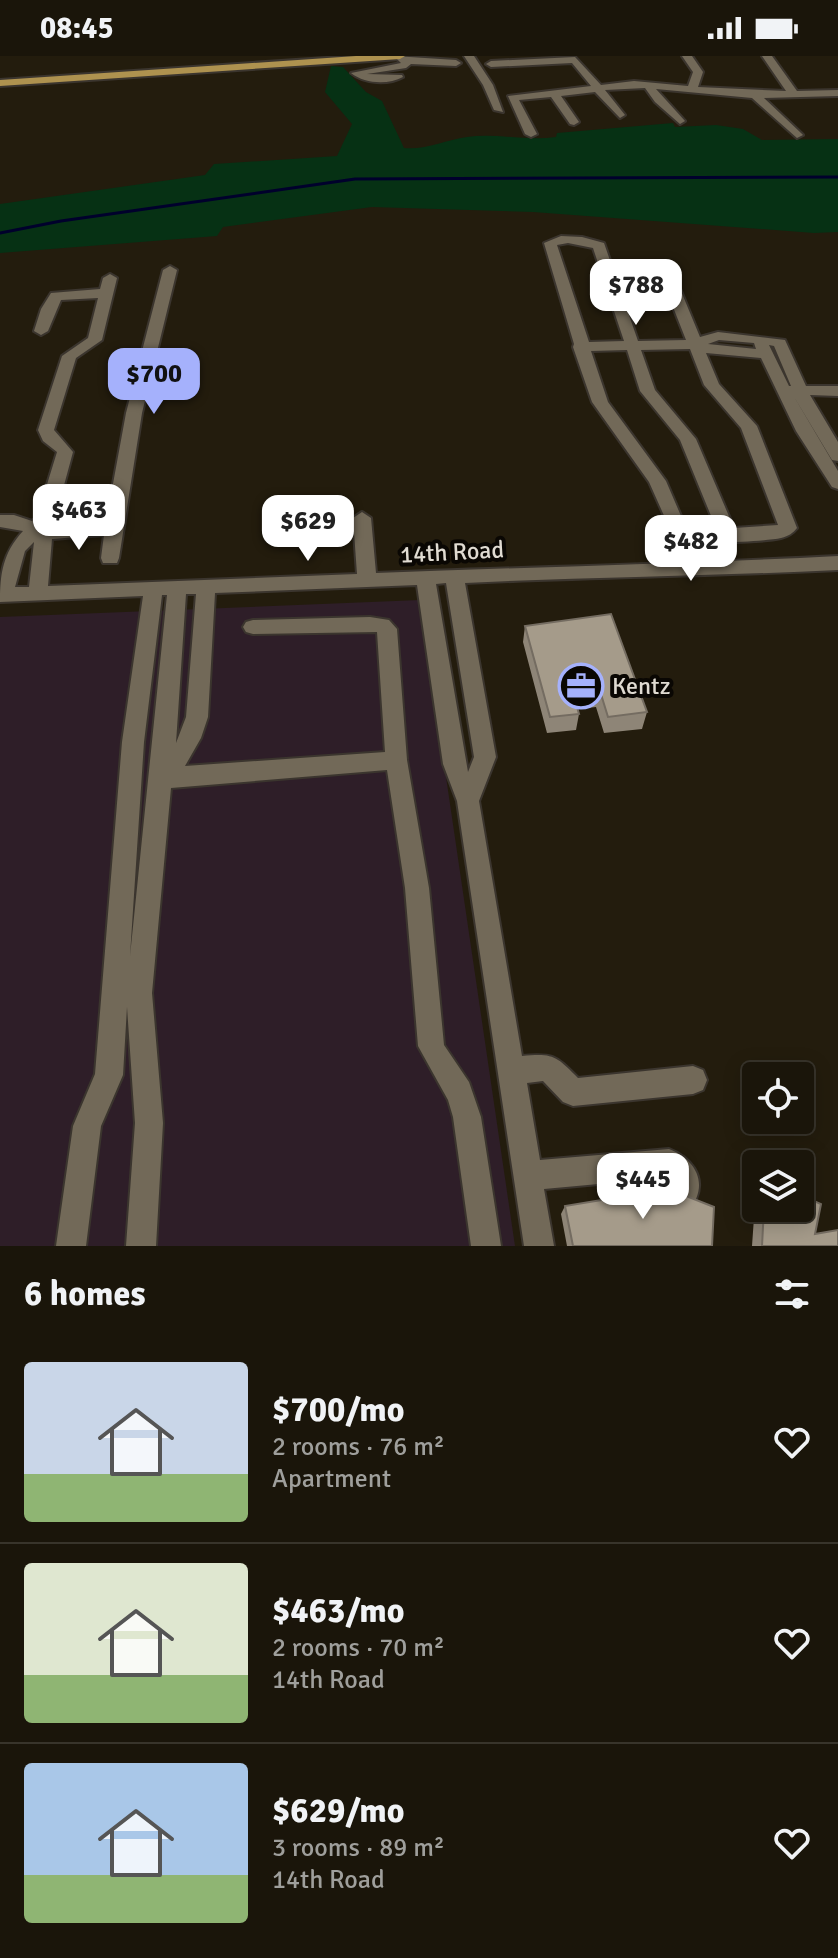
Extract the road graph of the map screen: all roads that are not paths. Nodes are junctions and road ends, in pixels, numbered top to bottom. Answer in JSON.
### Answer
{"nodes":[{"id":1,"x":469,"y":56,"type":"edge"},
{"id":2,"x":687,"y":56,"type":"edge"},
{"id":3,"x":767,"y":56,"type":"edge"},
{"id":4,"x":334,"y":58,"type":"edge"},
{"id":5,"x":402,"y":58,"type":"edge"},
{"id":6,"x":456,"y":63,"type":"dead end"},
{"id":7,"x":491,"y":64,"type":"dead end"},
{"id":8,"x":398,"y":77,"type":"dead end"},
{"id":9,"x":785,"y":81,"type":"junction"},
{"id":10,"x":799,"y":81,"type":"dead end"},
{"id":11,"x":825,"y":81,"type":"dead end"},
{"id":12,"x":838,"y":81,"type":"edge"},
{"id":13,"x":0,"y":82,"type":"edge"},
{"id":14,"x":599,"y":86,"type":"junction"},
{"id":15,"x":650,"y":88,"type":"junction"},
{"id":16,"x":692,"y":89,"type":"junction"},
{"id":17,"x":793,"y":93,"type":"junction"},
{"id":18,"x":838,"y":93,"type":"edge"},
{"id":19,"x":555,"y":95,"type":"junction"},
{"id":20,"x":755,"y":95,"type":"junction"},
{"id":21,"x":499,"y":110,"type":"dead end"},
{"id":22,"x":620,"y":115,"type":"dead end"},
{"id":23,"x":680,"y":121,"type":"dead end"},
{"id":24,"x":574,"y":122,"type":"dead end"},
{"id":25,"x":531,"y":134,"type":"dead end"},
{"id":26,"x":797,"y":135,"type":"dead end"},
{"id":27,"x":170,"y":270,"type":"dead end"},
{"id":28,"x":669,"y":279,"type":"dead end"},
{"id":29,"x":41,"y":331,"type":"dead end"},
{"id":30,"x":759,"y":339,"type":"junction"},
{"id":31,"x":693,"y":344,"type":"junction"},
{"id":32,"x":634,"y":346,"type":"junction"},
{"id":33,"x":580,"y":347,"type":"junction"},
{"id":34,"x":766,"y":354,"type":"junction"},
{"id":35,"x":838,"y":391,"type":"edge"},
{"id":36,"x":794,"y":396,"type":"junction"},
{"id":37,"x":838,"y":400,"type":"edge"},
{"id":38,"x":833,"y":460,"type":"edge"},
{"id":39,"x":838,"y":483,"type":"edge"},
{"id":40,"x":362,"y":518,"type":"dead end"},
{"id":41,"x":0,"y":521,"type":"edge"},
{"id":42,"x":40,"y":527,"type":"junction"},
{"id":43,"x":113,"y":528,"type":"junction"},
{"id":44,"x":728,"y":535,"type":"junction"},
{"id":45,"x":838,"y":554,"type":"edge"},
{"id":46,"x":110,"y":558,"type":"dead end"},
{"id":47,"x":838,"y":563,"type":"edge"},
{"id":48,"x":618,"y":570,"type":"junction"},
{"id":49,"x":455,"y":578,"type":"junction"},
{"id":50,"x":426,"y":579,"type":"junction"},
{"id":51,"x":367,"y":582,"type":"junction"},
{"id":52,"x":206,"y":588,"type":"junction"},
{"id":53,"x":165,"y":589,"type":"junction"},
{"id":54,"x":38,"y":594,"type":"junction"},
{"id":55,"x":2,"y":595,"type":"edge"},
{"id":56,"x":253,"y":627,"type":"dead end"},
{"id":57,"x":463,"y":631,"type":"junction"},
{"id":58,"x":436,"y":634,"type":"junction"},
{"id":59,"x":396,"y":760,"type":"junction"},
{"id":60,"x":162,"y":781,"type":"junction"},
{"id":61,"x":468,"y":801,"type":"junction"},
{"id":62,"x":510,"y":1071,"type":"junction"},
{"id":63,"x":693,"y":1080,"type":"dead end"},
{"id":64,"x":526,"y":1176,"type":"junction"},
{"id":65,"x":686,"y":1189,"type":"dead end"},
{"id":66,"x":71,"y":1246,"type":"edge"},
{"id":67,"x":141,"y":1246,"type":"edge"},
{"id":68,"x":486,"y":1246,"type":"edge"},
{"id":69,"x":539,"y":1246,"type":"edge"}],
"edges":[{"from":1,"to":21,"type":"street"},
{"from":2,"to":16,"type":"street"},
{"from":3,"to":9,"type":"street"},
{"from":4,"to":5,"type":"main road"},
{"from":4,"to":13,"type":"main road"},
{"from":5,"to":6,"type":"street"},
{"from":5,"to":8,"type":"street"},
{"from":7,"to":14,"type":"street"},
{"from":9,"to":10,"type":"street"},
{"from":9,"to":17,"type":"street"},
{"from":11,"to":12,"type":"street"},
{"from":14,"to":15,"type":"street"},
{"from":14,"to":19,"type":"street"},
{"from":14,"to":22,"type":"street"},
{"from":15,"to":16,"type":"street"},
{"from":15,"to":23,"type":"street"},
{"from":16,"to":20,"type":"street"},
{"from":17,"to":18,"type":"street"},
{"from":17,"to":20,"type":"street"},
{"from":19,"to":24,"type":"street"},
{"from":19,"to":25,"type":"street"},
{"from":20,"to":26,"type":"street"},
{"from":27,"to":43,"type":"street"},
{"from":28,"to":31,"type":"street"},
{"from":29,"to":42,"type":"street"},
{"from":30,"to":31,"type":"street"},
{"from":30,"to":34,"type":"street"},
{"from":30,"to":36,"type":"street"},
{"from":31,"to":32,"type":"street"},
{"from":31,"to":34,"type":"street"},
{"from":31,"to":44,"type":"street"},
{"from":32,"to":33,"type":"street"},
{"from":32,"to":33,"type":"street"},
{"from":32,"to":44,"type":"street"},
{"from":33,"to":44,"type":"street"},
{"from":34,"to":36,"type":"street"},
{"from":35,"to":36,"type":"street"},
{"from":36,"to":37,"type":"street"},
{"from":36,"to":38,"type":"street"},
{"from":38,"to":39,"type":"street"},
{"from":40,"to":51,"type":"street"},
{"from":41,"to":42,"type":"street"},
{"from":42,"to":43,"type":"street"},
{"from":42,"to":54,"type":"street"},
{"from":42,"to":55,"type":"street"},
{"from":43,"to":46,"type":"street"},
{"from":45,"to":48,"type":"street","name":"14th Road"},
{"from":47,"to":48,"type":"street","name":"14th Road"},
{"from":48,"to":49,"type":"street","name":"14th Road"},
{"from":49,"to":50,"type":"street","name":"14th Road"},
{"from":49,"to":57,"type":"street"},
{"from":50,"to":51,"type":"street","name":"14th Road"},
{"from":50,"to":58,"type":"street"},
{"from":51,"to":52,"type":"street","name":"14th Road"},
{"from":52,"to":53,"type":"street","name":"14th Road"},
{"from":52,"to":60,"type":"street"},
{"from":53,"to":54,"type":"street","name":"14th Road"},
{"from":53,"to":60,"type":"street"},
{"from":53,"to":66,"type":"street"},
{"from":54,"to":55,"type":"street","name":"14th Road"},
{"from":56,"to":59,"type":"street"},
{"from":57,"to":58,"type":"street"},
{"from":57,"to":61,"type":"street"},
{"from":58,"to":61,"type":"street"},
{"from":59,"to":60,"type":"street"},
{"from":59,"to":68,"type":"street"},
{"from":60,"to":67,"type":"street"},
{"from":61,"to":62,"type":"street"},
{"from":62,"to":63,"type":"street"},
{"from":62,"to":64,"type":"street"},
{"from":64,"to":65,"type":"street"},
{"from":64,"to":69,"type":"street"}]}
